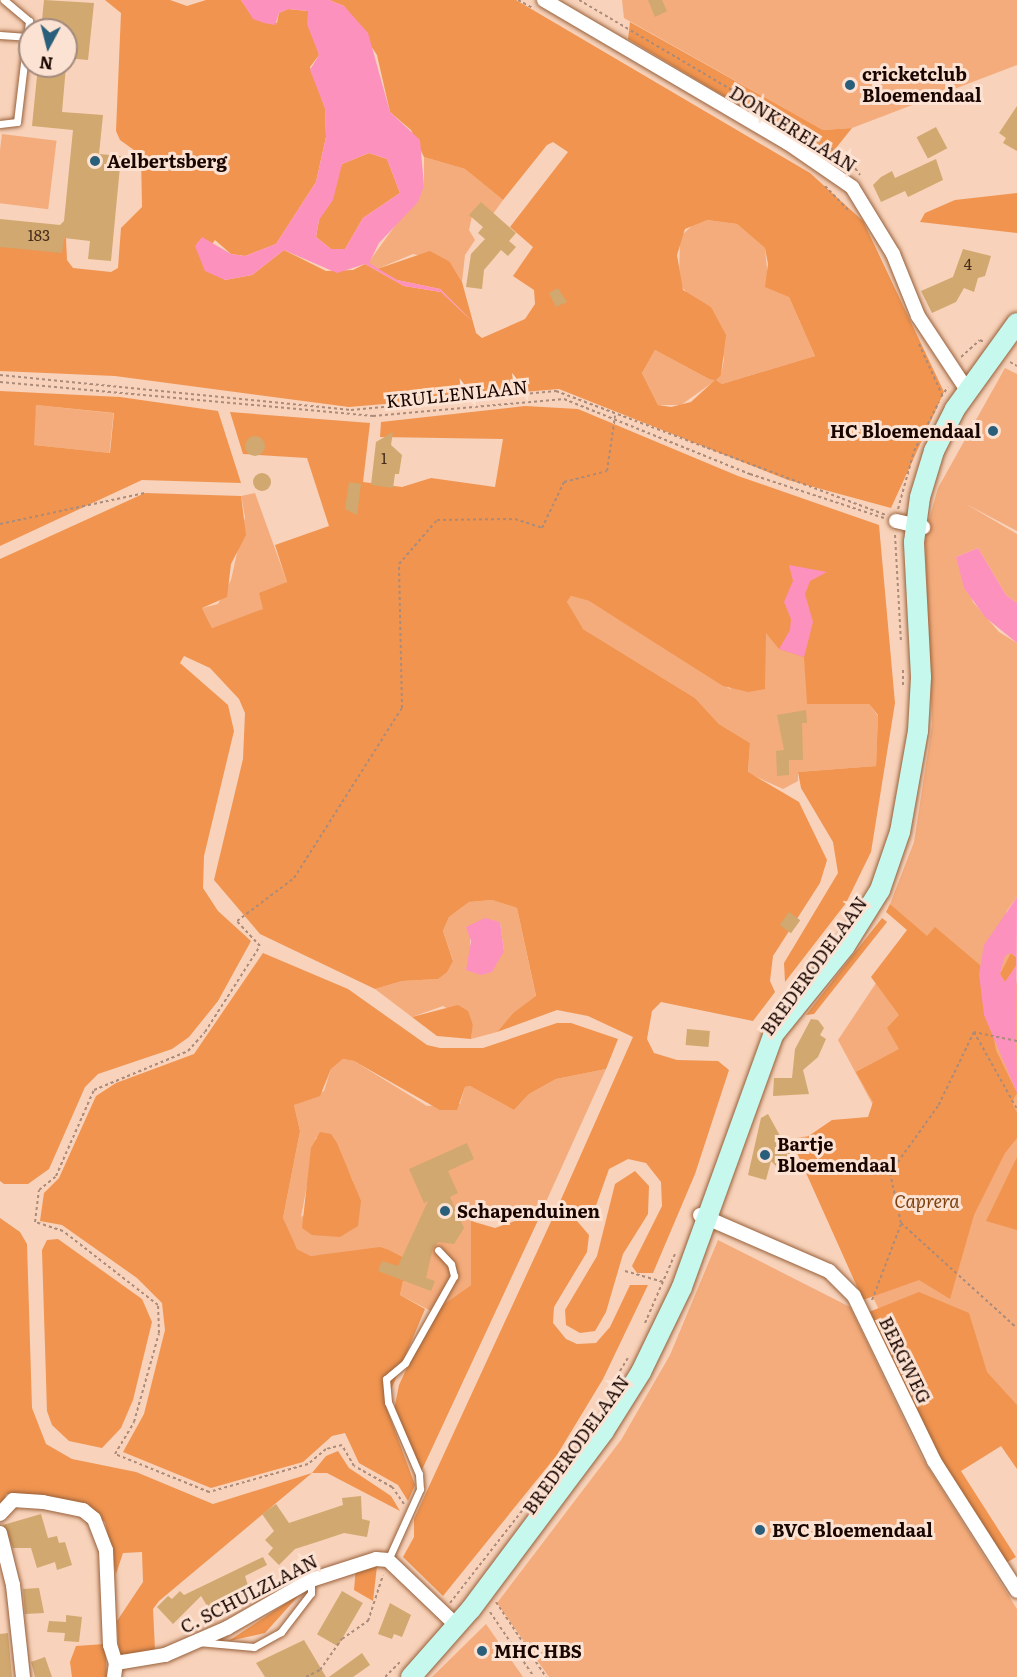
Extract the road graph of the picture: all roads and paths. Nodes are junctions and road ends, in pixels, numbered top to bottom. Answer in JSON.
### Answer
{"nodes":[{"id":1,"x":4,"y":0,"type":"edge"},
{"id":2,"x":518,"y":0,"type":"edge"},
{"id":3,"x":541,"y":6,"type":"edge"},
{"id":4,"x":25,"y":18,"type":"edge"},
{"id":5,"x":0,"y":35,"type":"edge"},
{"id":6,"x":18,"y":36,"type":"edge"},
{"id":7,"x":22,"y":78,"type":"edge"},
{"id":8,"x":0,"y":124,"type":"edge"},
{"id":9,"x":820,"y":180,"type":"dead end"},
{"id":10,"x":851,"y":213,"type":"dead end"},
{"id":11,"x":1012,"y":330,"type":"edge"},
{"id":12,"x":915,"y":335,"type":"dead end"},
{"id":13,"x":987,"y":343,"type":"dead end"},
{"id":14,"x":1005,"y":359,"type":"dead end"},
{"id":15,"x":1017,"y":366,"type":"edge"},
{"id":16,"x":0,"y":375,"type":"edge"},
{"id":17,"x":0,"y":382,"type":"edge"},
{"id":18,"x":961,"y":383,"type":"junction"},
{"id":19,"x":942,"y":396,"type":"junction"},
{"id":20,"x":615,"y":416,"type":"junction"},
{"id":21,"x":145,"y":493,"type":"dead end"},
{"id":22,"x":0,"y":524,"type":"edge"},
{"id":23,"x":910,"y":524,"type":"junction"},
{"id":24,"x":902,"y":653,"type":"dead end"},
{"id":25,"x":902,"y":662,"type":"dead end"},
{"id":26,"x":903,"y":694,"type":"dead end"},
{"id":27,"x":974,"y":1032,"type":"junction"},
{"id":28,"x":1017,"y":1041,"type":"edge"},
{"id":29,"x":1017,"y":1109,"type":"edge"},
{"id":30,"x":703,"y":1216,"type":"junction"},
{"id":31,"x":901,"y":1223,"type":"junction"},
{"id":32,"x":438,"y":1250,"type":"dead end"},
{"id":33,"x":676,"y":1252,"type":"dead end"},
{"id":34,"x":625,"y":1271,"type":"dead end"},
{"id":35,"x":670,"y":1288,"type":"junction"},
{"id":36,"x":872,"y":1300,"type":"dead end"},
{"id":37,"x":1017,"y":1328,"type":"edge"},
{"id":38,"x":640,"y":1334,"type":"dead end"},
{"id":39,"x":631,"y":1353,"type":"dead end"},
{"id":40,"x":615,"y":1379,"type":"dead end"},
{"id":41,"x":540,"y":1487,"type":"dead end"},
{"id":42,"x":410,"y":1513,"type":"junction"},
{"id":43,"x":0,"y":1514,"type":"edge"},
{"id":44,"x":0,"y":1533,"type":"edge"},
{"id":45,"x":388,"y":1560,"type":"junction"},
{"id":46,"x":311,"y":1580,"type":"junction"},
{"id":47,"x":1017,"y":1591,"type":"edge"},
{"id":48,"x":493,"y":1598,"type":"dead end"},
{"id":49,"x":486,"y":1607,"type":"dead end"},
{"id":50,"x":449,"y":1619,"type":"junction"},
{"id":51,"x":195,"y":1642,"type":"junction"},
{"id":52,"x":403,"y":1668,"type":"edge"},
{"id":53,"x":115,"y":1670,"type":"edge"},
{"id":54,"x":24,"y":1677,"type":"edge"},
{"id":55,"x":306,"y":1677,"type":"edge"},
{"id":56,"x":385,"y":1677,"type":"edge"},
{"id":57,"x":411,"y":1677,"type":"edge"},
{"id":58,"x":534,"y":1677,"type":"edge"},
{"id":59,"x":546,"y":1677,"type":"edge"}],
"edges":[{"from":1,"to":4,"type":"lane"},
{"from":2,"to":3,"type":"path"},
{"from":3,"to":18,"type":"street","name":"DONKERELAAN"},
{"from":5,"to":6,"type":"lane"},
{"from":7,"to":8,"type":"lane"},
{"from":9,"to":10,"type":"path"},
{"from":11,"to":18,"type":"street","name":"BREDERODELAAN"},
{"from":12,"to":19,"type":"path"},
{"from":13,"to":18,"type":"path"},
{"from":14,"to":15,"type":"path"},
{"from":16,"to":23,"type":"path"},
{"from":17,"to":20,"type":"path","name":"KRULLENLAAN"},
{"from":18,"to":19,"type":"path"},
{"from":18,"to":23,"type":"street","name":"BREDERODELAAN"},
{"from":19,"to":23,"type":"path"},
{"from":20,"to":23,"type":"path","name":"KRULLENLAAN"},
{"from":20,"to":42,"type":"path"},
{"from":21,"to":22,"type":"path"},
{"from":23,"to":24,"type":"path"},
{"from":23,"to":30,"type":"street","name":"BREDERODELAAN"},
{"from":25,"to":26,"type":"path"},
{"from":27,"to":28,"type":"path"},
{"from":27,"to":29,"type":"path"},
{"from":27,"to":31,"type":"path"},
{"from":30,"to":35,"type":"street","name":"BREDERODELAAN"},
{"from":30,"to":47,"type":"street","name":"BERGWEG"},
{"from":31,"to":36,"type":"path"},
{"from":31,"to":37,"type":"path"},
{"from":32,"to":42,"type":"lane"},
{"from":33,"to":35,"type":"path"},
{"from":34,"to":35,"type":"path"},
{"from":35,"to":38,"type":"path"},
{"from":35,"to":50,"type":"street","name":"BREDERODELAAN"},
{"from":39,"to":40,"type":"path","name":"BREDERODELAAN"},
{"from":41,"to":50,"type":"path","name":"BREDERODELAAN"},
{"from":42,"to":45,"type":"lane"},
{"from":43,"to":53,"type":"street"},
{"from":44,"to":54,"type":"street"},
{"from":45,"to":46,"type":"street","name":"C. SCHULZLAAN"},
{"from":45,"to":50,"type":"street"},
{"from":45,"to":55,"type":"path"},
{"from":46,"to":51,"type":"street","name":"C. SCHULZLAAN"},
{"from":46,"to":51,"type":"lane"},
{"from":48,"to":59,"type":"path"},
{"from":49,"to":58,"type":"path"},
{"from":50,"to":52,"type":"street","name":"BREDERODELAAN"},
{"from":50,"to":57,"type":"street","name":"BREDERODELAAN"},
{"from":51,"to":53,"type":"street","name":"C. SCHULZLAAN"},
{"from":52,"to":56,"type":"path"}]}
